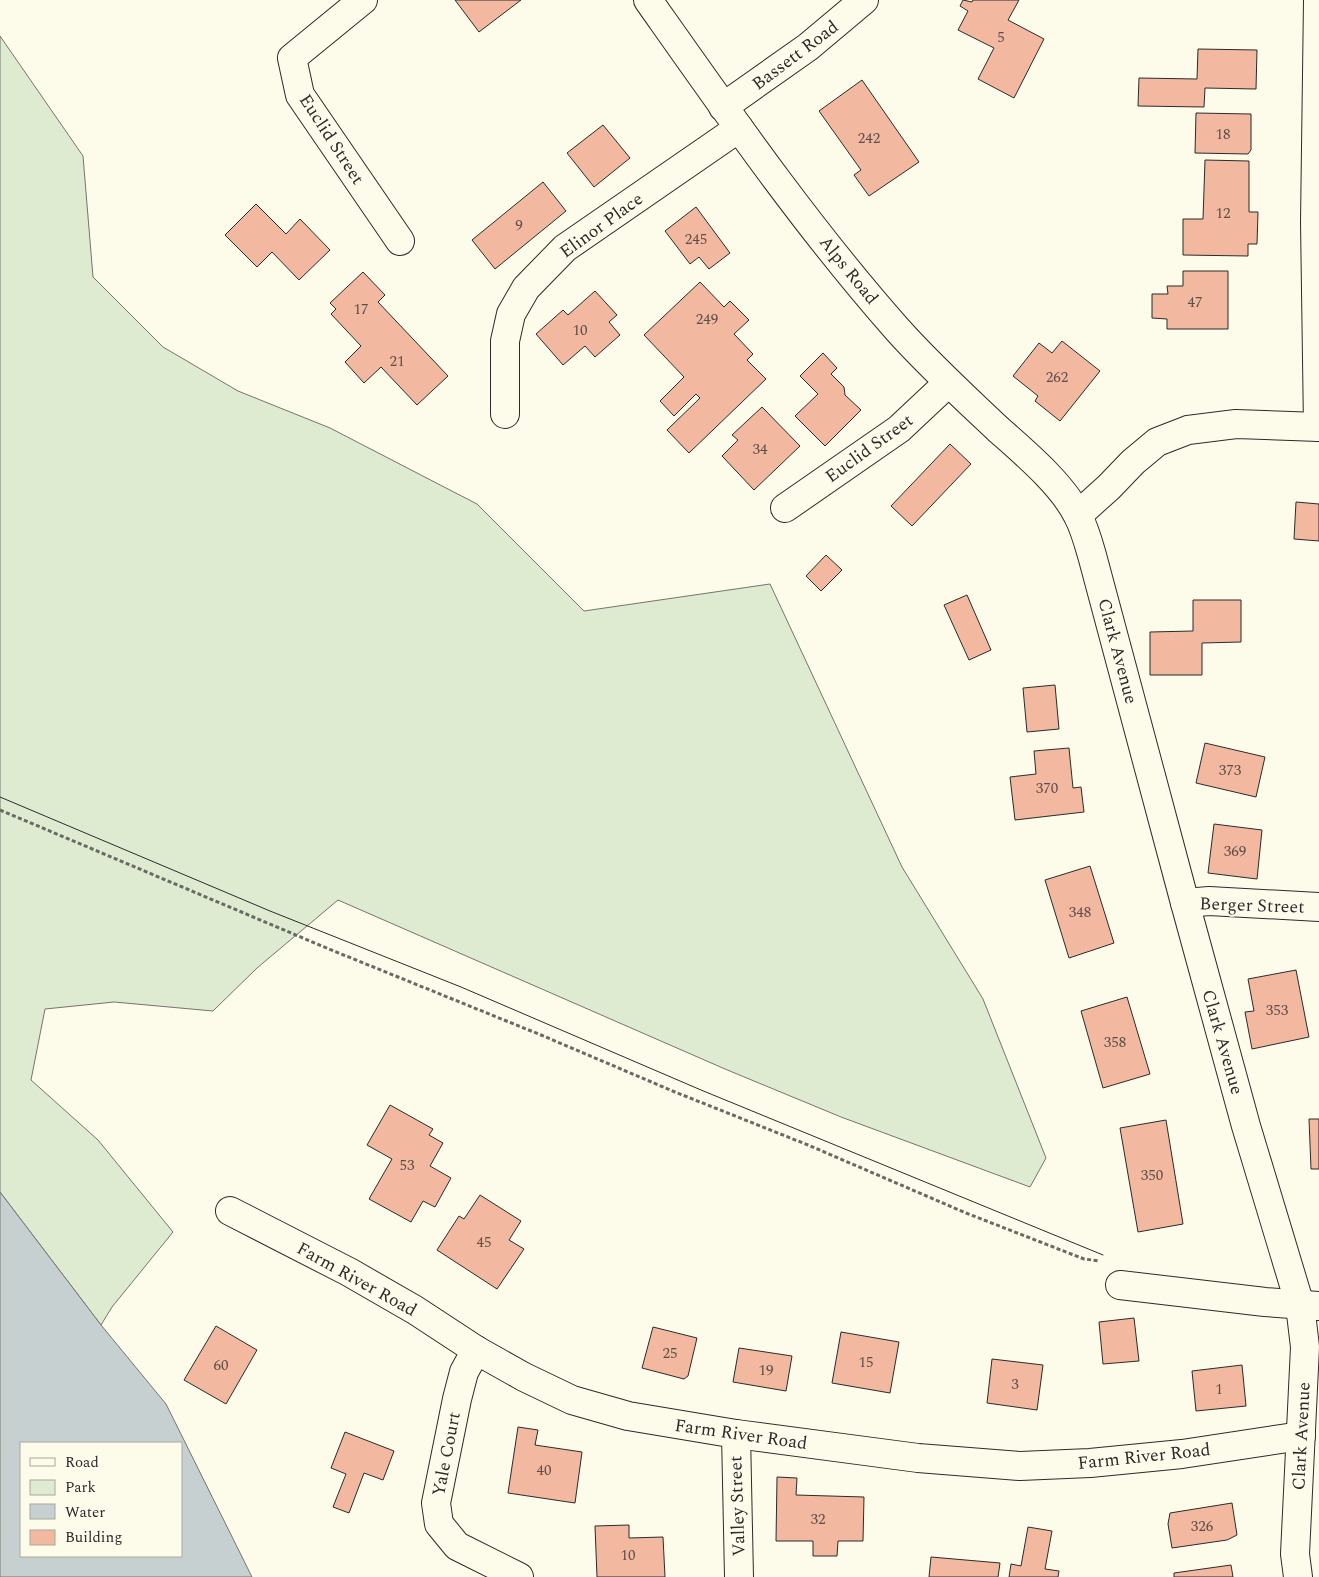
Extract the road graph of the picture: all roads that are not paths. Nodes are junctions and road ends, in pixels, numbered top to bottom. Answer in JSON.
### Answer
{"nodes":[{"id":1,"x":363,"y":0,"type":"edge"},
{"id":2,"x":648,"y":0,"type":"edge"},
{"id":3,"x":864,"y":0,"type":"edge"},
{"id":4,"x":1318,"y":0,"type":"edge"},
{"id":5,"x":731,"y":117,"type":"junction"},
{"id":6,"x":400,"y":241,"type":"dead end"},
{"id":7,"x":948,"y":383,"type":"junction"},
{"id":8,"x":505,"y":414,"type":"dead end"},
{"id":9,"x":1318,"y":427,"type":"edge"},
{"id":10,"x":785,"y":508,"type":"dead end"},
{"id":11,"x":1078,"y":515,"type":"junction"},
{"id":12,"x":1185,"y":904,"type":"junction"},
{"id":13,"x":1319,"y":907,"type":"edge"},
{"id":14,"x":230,"y":1211,"type":"dead end"},
{"id":15,"x":1113,"y":1274,"type":"road end"},
{"id":16,"x":1310,"y":1306,"type":"edge"},
{"id":17,"x":476,"y":1350,"type":"junction"},
{"id":18,"x":736,"y":1434,"type":"junction"},
{"id":19,"x":1301,"y":1436,"type":"junction"},
{"id":20,"x":519,"y":1577,"type":"edge"},
{"id":21,"x":739,"y":1577,"type":"edge"},
{"id":22,"x":1298,"y":1577,"type":"edge"}],
"edges":[{"from":1,"to":6,"type":"street","name":"Euclid Street"},
{"from":2,"to":5,"type":"street","name":"Alps Road"},
{"from":3,"to":5,"type":"street","name":"Bassett Road"},
{"from":4,"to":9,"type":"street"},
{"from":5,"to":7,"type":"street","name":"Alps Road"},
{"from":5,"to":8,"type":"street","name":"Elinor Place"},
{"from":7,"to":10,"type":"street","name":"Euclid Street"},
{"from":7,"to":11,"type":"street","name":"Alps Road"},
{"from":9,"to":11,"type":"street"},
{"from":11,"to":12,"type":"street","name":"Clark Avenue"},
{"from":12,"to":13,"type":"street","name":"Berger Street"},
{"from":12,"to":16,"type":"street","name":"Clark Avenue"},
{"from":14,"to":17,"type":"street","name":"Farm River Road"},
{"from":15,"to":16,"type":"street"},
{"from":16,"to":19,"type":"street","name":"Clark Avenue"},
{"from":17,"to":18,"type":"street","name":"Farm River Road"},
{"from":17,"to":20,"type":"street","name":"Yale Court"},
{"from":18,"to":19,"type":"street","name":"Farm River Road"},
{"from":18,"to":21,"type":"street","name":"Valley Street"},
{"from":19,"to":22,"type":"street","name":"Clark Avenue"}]}
